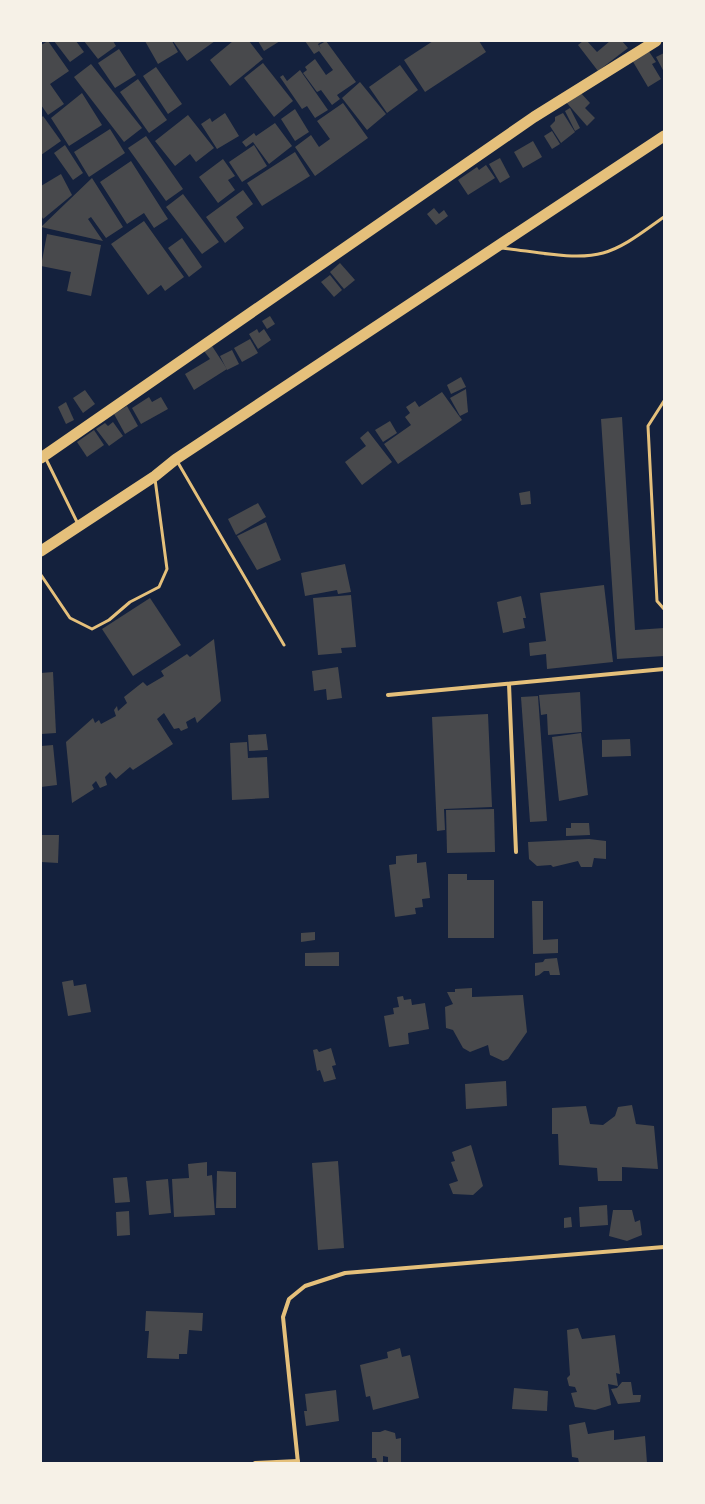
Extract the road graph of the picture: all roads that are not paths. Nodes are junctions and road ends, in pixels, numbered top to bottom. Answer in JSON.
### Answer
{"nodes":[{"id":1,"x":656,"y":41,"type":"edge"},
{"id":2,"x":664,"y":136,"type":"edge"},
{"id":3,"x":664,"y":217,"type":"edge"},
{"id":4,"x":498,"y":247,"type":"junction"},
{"id":5,"x":664,"y":401,"type":"edge"},
{"id":6,"x":43,"y":457,"type":"edge"},
{"id":7,"x":176,"y":459,"type":"junction"},
{"id":8,"x":155,"y":476,"type":"junction"},
{"id":9,"x":78,"y":525,"type":"junction"},
{"id":10,"x":41,"y":551,"type":"edge"},
{"id":11,"x":41,"y":574,"type":"edge"},
{"id":12,"x":664,"y":609,"type":"edge"},
{"id":13,"x":284,"y":645,"type":"dead end"},
{"id":14,"x":664,"y":669,"type":"edge"},
{"id":15,"x":509,"y":684,"type":"junction"},
{"id":16,"x":388,"y":695,"type":"dead end"},
{"id":17,"x":516,"y":852,"type":"dead end"},
{"id":18,"x":664,"y":1247,"type":"edge"},
{"id":19,"x":298,"y":1462,"type":"edge"},
{"id":20,"x":255,"y":1463,"type":"edge"}],
"edges":[{"from":1,"to":6,"type":"highway"},
{"from":2,"to":4,"type":"highway"},
{"from":3,"to":4,"type":"lane"},
{"from":4,"to":7,"type":"highway"},
{"from":5,"to":12,"type":"lane"},
{"from":6,"to":9,"type":"lane"},
{"from":7,"to":8,"type":"highway"},
{"from":7,"to":13,"type":"lane"},
{"from":8,"to":9,"type":"highway"},
{"from":8,"to":11,"type":"lane"},
{"from":9,"to":10,"type":"highway"},
{"from":14,"to":15,"type":"street"},
{"from":15,"to":16,"type":"street"},
{"from":15,"to":17,"type":"street"},
{"from":18,"to":19,"type":"street"},
{"from":19,"to":20,"type":"street"}]}
